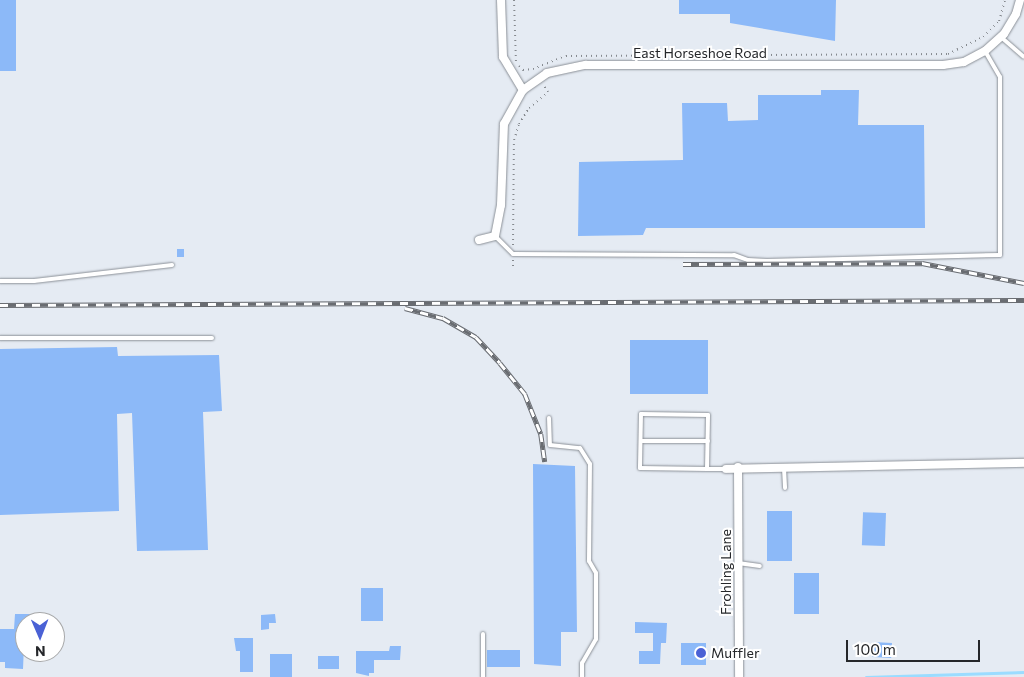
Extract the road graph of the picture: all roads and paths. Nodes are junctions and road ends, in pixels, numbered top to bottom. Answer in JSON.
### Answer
{"nodes":[{"id":1,"x":501,"y":0,"type":"edge"},
{"id":2,"x":514,"y":0,"type":"edge"},
{"id":3,"x":1005,"y":0,"type":"edge"},
{"id":4,"x":1020,"y":0,"type":"edge"},
{"id":5,"x":1001,"y":37,"type":"junction"},
{"id":6,"x":985,"y":51,"type":"junction"},
{"id":7,"x":1024,"y":57,"type":"edge"},
{"id":8,"x":533,"y":69,"type":"junction"},
{"id":9,"x":539,"y":79,"type":"junction"},
{"id":10,"x":523,"y":90,"type":"junction"},
{"id":11,"x":495,"y":236,"type":"junction"},
{"id":12,"x":479,"y":240,"type":"dead end"},
{"id":13,"x":513,"y":254,"type":"junction"},
{"id":14,"x":172,"y":265,"type":"dead end"},
{"id":15,"x":513,"y":269,"type":"dead end"},
{"id":16,"x":0,"y":281,"type":"edge"},
{"id":17,"x":0,"y":338,"type":"edge"},
{"id":18,"x":212,"y":338,"type":"dead end"},
{"id":19,"x":549,"y":418,"type":"dead end"},
{"id":20,"x":641,"y":441,"type":"junction"},
{"id":21,"x":708,"y":441,"type":"junction"},
{"id":22,"x":1024,"y":463,"type":"edge"},
{"id":23,"x":784,"y":466,"type":"junction"},
{"id":24,"x":738,"y":467,"type":"junction"},
{"id":25,"x":707,"y":469,"type":"junction"},
{"id":26,"x":726,"y":469,"type":"joint"},
{"id":27,"x":785,"y":488,"type":"dead end"},
{"id":28,"x":738,"y":563,"type":"junction"},
{"id":29,"x":760,"y":566,"type":"dead end"},
{"id":30,"x":483,"y":634,"type":"dead end"},
{"id":31,"x":483,"y":677,"type":"edge"},
{"id":32,"x":582,"y":677,"type":"edge"},
{"id":33,"x":739,"y":677,"type":"edge"}],
"edges":[{"from":1,"to":10,"type":"street"},
{"from":2,"to":8,"type":"path"},
{"from":3,"to":8,"type":"path"},
{"from":4,"to":5,"type":"street","name":"East Horseshoe Road"},
{"from":5,"to":6,"type":"street","name":"East Horseshoe Road"},
{"from":5,"to":7,"type":"lane"},
{"from":6,"to":9,"type":"street","name":"East Horseshoe Road"},
{"from":6,"to":13,"type":"lane"},
{"from":8,"to":9,"type":"path"},
{"from":9,"to":10,"type":"street","name":"East Horseshoe Road"},
{"from":9,"to":13,"type":"path"},
{"from":10,"to":11,"type":"street","name":"East Horseshoe Road"},
{"from":11,"to":12,"type":"street"},
{"from":11,"to":13,"type":"lane"},
{"from":13,"to":15,"type":"path"},
{"from":14,"to":16,"type":"lane"},
{"from":17,"to":18,"type":"lane"},
{"from":19,"to":32,"type":"lane"},
{"from":20,"to":21,"type":"lane"},
{"from":20,"to":21,"type":"lane"},
{"from":20,"to":25,"type":"lane"},
{"from":21,"to":25,"type":"lane"},
{"from":22,"to":23,"type":"street"},
{"from":23,"to":24,"type":"street"},
{"from":23,"to":27,"type":"lane"},
{"from":24,"to":26,"type":"street"},
{"from":24,"to":28,"type":"street","name":"Frohling Lane"},
{"from":25,"to":26,"type":"lane"},
{"from":28,"to":29,"type":"lane"},
{"from":28,"to":33,"type":"street","name":"Frohling Lane"},
{"from":30,"to":31,"type":"lane"}]}
